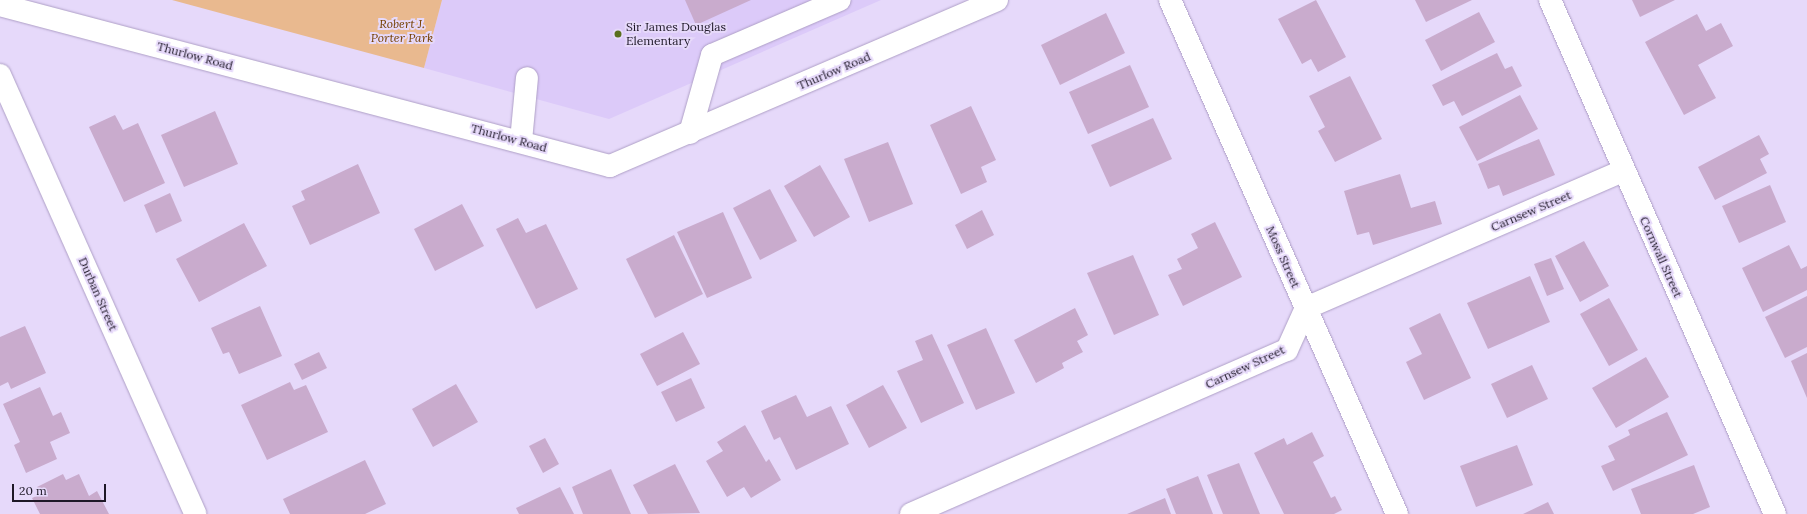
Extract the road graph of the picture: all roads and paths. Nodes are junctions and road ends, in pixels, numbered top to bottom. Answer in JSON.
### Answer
{"nodes":[{"id":1,"x":840,"y":0,"type":"edge"},
{"id":2,"x":997,"y":0,"type":"edge"},
{"id":3,"x":1170,"y":0,"type":"edge"},
{"id":4,"x":1550,"y":0,"type":"edge"},
{"id":5,"x":0,"y":5,"type":"edge"},
{"id":6,"x":0,"y":75,"type":"edge"},
{"id":7,"x":527,"y":78,"type":"dead end"},
{"id":8,"x":690,"y":133,"type":"junction"},
{"id":9,"x":521,"y":141,"type":"junction"},
{"id":10,"x":1623,"y":171,"type":"junction"},
{"id":11,"x":1306,"y":308,"type":"junction"},
{"id":12,"x":195,"y":514,"type":"edge"},
{"id":13,"x":911,"y":514,"type":"edge"},
{"id":14,"x":1397,"y":514,"type":"edge"},
{"id":15,"x":1775,"y":514,"type":"edge"}],
"edges":[{"from":1,"to":8,"type":"street"},
{"from":2,"to":8,"type":"street","name":"Thurlow Road"},
{"from":3,"to":11,"type":"street","name":"Moss Street"},
{"from":4,"to":10,"type":"street","name":"Cornwall Street"},
{"from":5,"to":9,"type":"street","name":"Thurlow Road"},
{"from":6,"to":12,"type":"street","name":"Durban Street"},
{"from":7,"to":9,"type":"street"},
{"from":8,"to":9,"type":"street","name":"Thurlow Road"},
{"from":10,"to":11,"type":"street","name":"Carnsew Street"},
{"from":10,"to":15,"type":"street","name":"Cornwall Street"},
{"from":11,"to":13,"type":"street","name":"Carnsew Street"},
{"from":11,"to":14,"type":"street","name":"Moss Street"}]}
